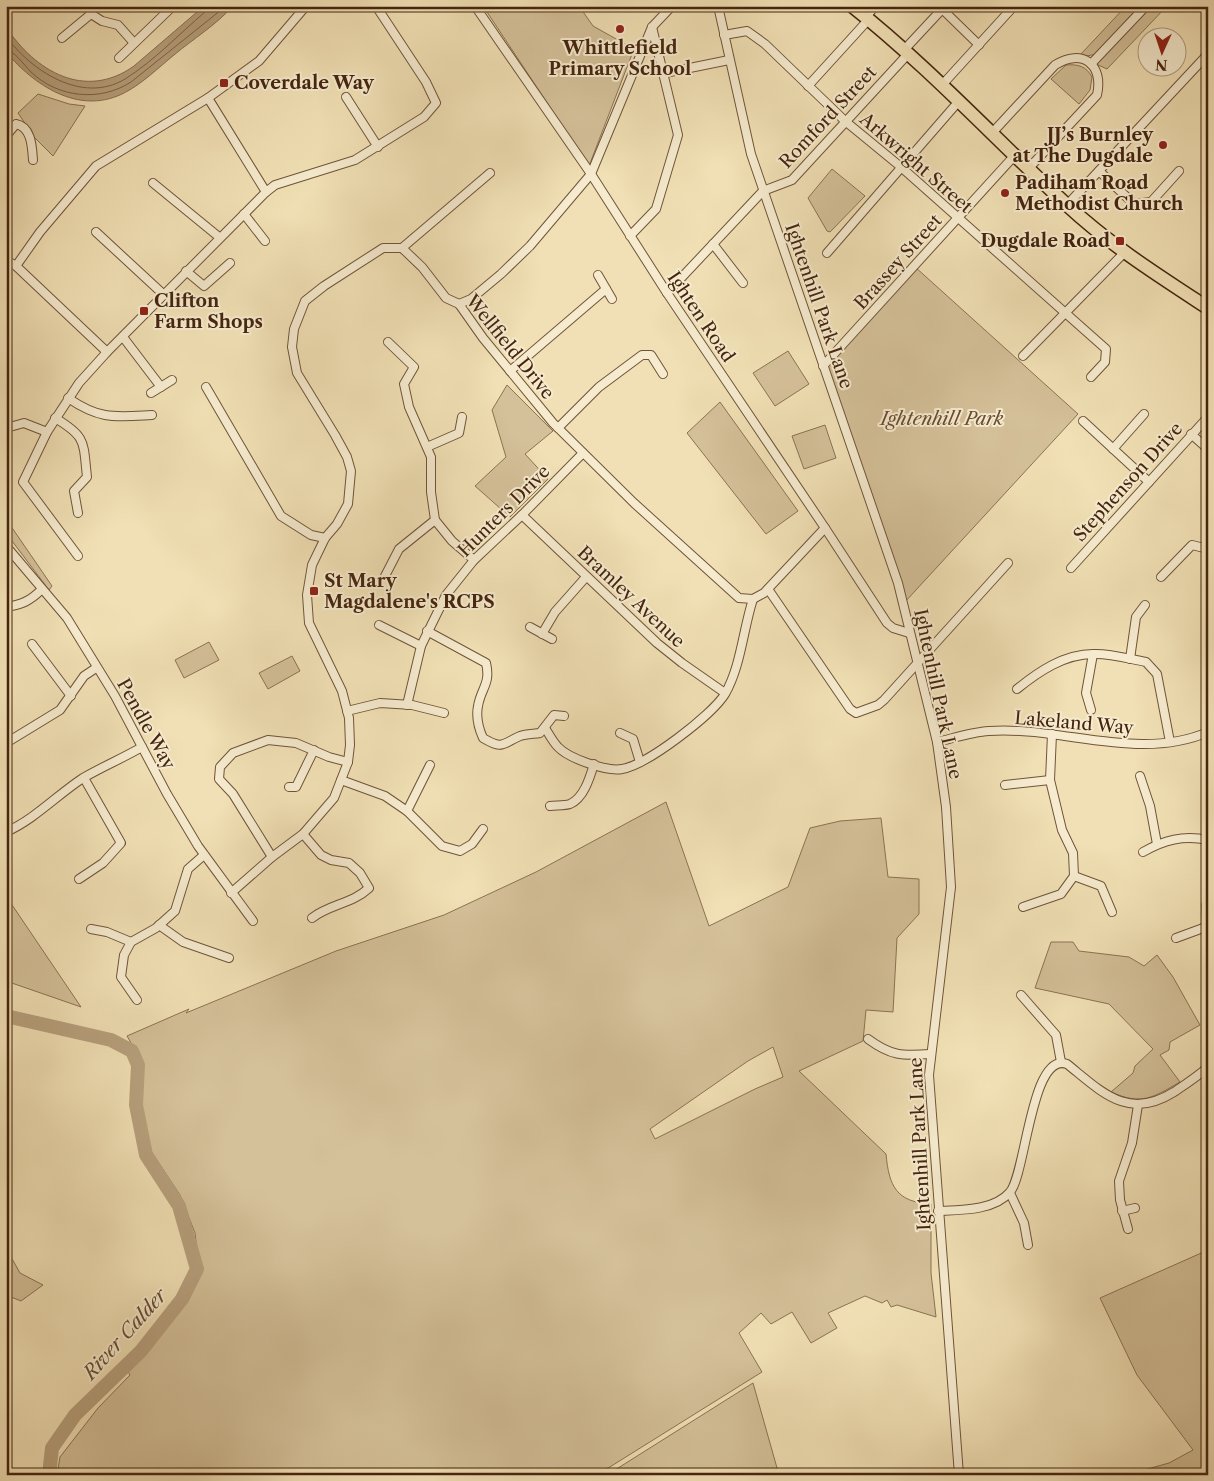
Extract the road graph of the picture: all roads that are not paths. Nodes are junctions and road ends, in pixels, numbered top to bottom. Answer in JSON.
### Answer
{"nodes":[{"id":1,"x":172,"y":6,"type":"edge"},
{"id":2,"x":306,"y":6,"type":"edge"},
{"id":3,"x":376,"y":6,"type":"edge"},
{"id":4,"x":475,"y":6,"type":"edge"},
{"id":5,"x":660,"y":6,"type":"edge"},
{"id":6,"x":672,"y":6,"type":"edge"},
{"id":7,"x":718,"y":6,"type":"edge"},
{"id":8,"x":852,"y":6,"type":"edge"},
{"id":9,"x":876,"y":6,"type":"edge"},
{"id":10,"x":1014,"y":6,"type":"edge"},
{"id":11,"x":1146,"y":6,"type":"edge"},
{"id":12,"x":942,"y":7,"type":"edge"},
{"id":13,"x":91,"y":10,"type":"edge"},
{"id":14,"x":665,"y":14,"type":"junction"},
{"id":15,"x":867,"y":18,"type":"junction"},
{"id":16,"x":652,"y":27,"type":"junction"},
{"id":17,"x":724,"y":35,"type":"junction"},
{"id":18,"x":62,"y":38,"type":"dead end"},
{"id":19,"x":134,"y":43,"type":"junction"},
{"id":20,"x":979,"y":45,"type":"junction"},
{"id":21,"x":906,"y":52,"type":"junction"},
{"id":22,"x":1208,"y":54,"type":"edge"},
{"id":23,"x":119,"y":58,"type":"dead end"},
{"id":24,"x":729,"y":60,"type":"junction"},
{"id":25,"x":1091,"y":64,"type":"junction"},
{"id":26,"x":665,"y":74,"type":"junction"},
{"id":27,"x":942,"y":85,"type":"junction"},
{"id":28,"x":808,"y":86,"type":"junction"},
{"id":29,"x":346,"y":97,"type":"dead end"},
{"id":30,"x":208,"y":98,"type":"junction"},
{"id":31,"x":959,"y":101,"type":"junction"},
{"id":32,"x":846,"y":121,"type":"junction"},
{"id":33,"x":992,"y":132,"type":"junction"},
{"id":34,"x":6,"y":136,"type":"edge"},
{"id":35,"x":378,"y":147,"type":"junction"},
{"id":36,"x":1015,"y":155,"type":"junction"},
{"id":37,"x":33,"y":160,"type":"dead end"},
{"id":38,"x":901,"y":167,"type":"junction"},
{"id":39,"x":1029,"y":168,"type":"junction"},
{"id":40,"x":1099,"y":170,"type":"junction"},
{"id":41,"x":1179,"y":171,"type":"dead end"},
{"id":42,"x":490,"y":173,"type":"dead end"},
{"id":43,"x":591,"y":174,"type":"junction"},
{"id":44,"x":153,"y":183,"type":"dead end"},
{"id":45,"x":763,"y":191,"type":"junction"},
{"id":46,"x":266,"y":192,"type":"junction"},
{"id":47,"x":1067,"y":206,"type":"junction"},
{"id":48,"x":244,"y":214,"type":"junction"},
{"id":49,"x":957,"y":219,"type":"junction"},
{"id":50,"x":96,"y":232,"type":"dead end"},
{"id":51,"x":630,"y":236,"type":"junction"},
{"id":52,"x":219,"y":237,"type":"junction"},
{"id":53,"x":265,"y":241,"type":"dead end"},
{"id":54,"x":713,"y":244,"type":"junction"},
{"id":55,"x":402,"y":248,"type":"junction"},
{"id":56,"x":827,"y":253,"type":"dead end"},
{"id":57,"x":1124,"y":253,"type":"junction"},
{"id":58,"x":6,"y":260,"type":"edge"},
{"id":59,"x":230,"y":263,"type":"dead end"},
{"id":60,"x":16,"y":266,"type":"junction"},
{"id":61,"x":186,"y":272,"type":"junction"},
{"id":62,"x":598,"y":275,"type":"dead end"},
{"id":63,"x":743,"y":283,"type":"dead end"},
{"id":64,"x":606,"y":289,"type":"junction"},
{"id":65,"x":667,"y":293,"type":"junction"},
{"id":66,"x":163,"y":294,"type":"junction"},
{"id":67,"x":612,"y":299,"type":"dead end"},
{"id":68,"x":460,"y":304,"type":"junction"},
{"id":69,"x":1208,"y":308,"type":"edge"},
{"id":70,"x":1065,"y":314,"type":"junction"},
{"id":71,"x":123,"y":337,"type":"junction"},
{"id":72,"x":388,"y":342,"type":"dead end"},
{"id":73,"x":107,"y":352,"type":"junction"},
{"id":74,"x":1023,"y":356,"type":"dead end"},
{"id":75,"x":823,"y":366,"type":"junction"},
{"id":76,"x":510,"y":371,"type":"junction"},
{"id":77,"x":663,"y":374,"type":"dead end"},
{"id":78,"x":1091,"y":377,"type":"dead end"},
{"id":79,"x":172,"y":380,"type":"dead end"},
{"id":80,"x":161,"y":387,"type":"junction"},
{"id":81,"x":206,"y":387,"type":"dead end"},
{"id":82,"x":151,"y":394,"type":"dead end"},
{"id":83,"x":68,"y":398,"type":"junction"},
{"id":84,"x":1144,"y":414,"type":"dead end"},
{"id":85,"x":152,"y":415,"type":"dead end"},
{"id":86,"x":462,"y":417,"type":"dead end"},
{"id":87,"x":1208,"y":417,"type":"edge"},
{"id":88,"x":55,"y":418,"type":"junction"},
{"id":89,"x":1083,"y":422,"type":"dead end"},
{"id":90,"x":6,"y":428,"type":"edge"},
{"id":91,"x":558,"y":428,"type":"junction"},
{"id":92,"x":47,"y":432,"type":"junction"},
{"id":93,"x":1192,"y":434,"type":"junction"},
{"id":94,"x":427,"y":447,"type":"junction"},
{"id":95,"x":1113,"y":449,"type":"junction"},
{"id":96,"x":1208,"y":449,"type":"edge"},
{"id":97,"x":583,"y":453,"type":"junction"},
{"id":98,"x":1149,"y":482,"type":"junction"},
{"id":99,"x":78,"y":513,"type":"dead end"},
{"id":100,"x":522,"y":515,"type":"junction"},
{"id":101,"x":435,"y":520,"type":"junction"},
{"id":102,"x":825,"y":528,"type":"junction"},
{"id":103,"x":325,"y":538,"type":"junction"},
{"id":104,"x":6,"y":546,"type":"edge"},
{"id":105,"x":1208,"y":550,"type":"edge"},
{"id":106,"x":78,"y":556,"type":"dead end"},
{"id":107,"x":474,"y":560,"type":"junction"},
{"id":108,"x":1008,"y":563,"type":"dead end"},
{"id":109,"x":1071,"y":568,"type":"dead end"},
{"id":110,"x":385,"y":576,"type":"dead end"},
{"id":111,"x":586,"y":577,"type":"junction"},
{"id":112,"x":1161,"y":577,"type":"dead end"},
{"id":113,"x":768,"y":588,"type":"junction"},
{"id":114,"x":41,"y":590,"type":"junction"},
{"id":115,"x":753,"y":599,"type":"junction"},
{"id":116,"x":1145,"y":605,"type":"dead end"},
{"id":117,"x":6,"y":607,"type":"edge"},
{"id":118,"x":379,"y":625,"type":"dead end"},
{"id":119,"x":530,"y":627,"type":"dead end"},
{"id":120,"x":427,"y":630,"type":"junction"},
{"id":121,"x":909,"y":633,"type":"junction"},
{"id":122,"x":542,"y":634,"type":"junction"},
{"id":123,"x":552,"y":640,"type":"dead end"},
{"id":124,"x":32,"y":644,"type":"dead end"},
{"id":125,"x":421,"y":646,"type":"junction"},
{"id":126,"x":1093,"y":654,"type":"junction"},
{"id":127,"x":1130,"y":659,"type":"junction"},
{"id":128,"x":917,"y":664,"type":"junction"},
{"id":129,"x":96,"y":668,"type":"junction"},
{"id":130,"x":1017,"y":688,"type":"dead end"},
{"id":131,"x":725,"y":693,"type":"junction"},
{"id":132,"x":71,"y":696,"type":"junction"},
{"id":133,"x":407,"y":705,"type":"junction"},
{"id":134,"x":1091,"y":710,"type":"dead end"},
{"id":135,"x":347,"y":711,"type":"junction"},
{"id":136,"x":444,"y":713,"type":"dead end"},
{"id":137,"x":564,"y":716,"type":"dead end"},
{"id":138,"x":545,"y":728,"type":"junction"},
{"id":139,"x":1208,"y":732,"type":"edge"},
{"id":140,"x":620,"y":733,"type":"dead end"},
{"id":141,"x":1052,"y":734,"type":"junction"},
{"id":142,"x":8,"y":740,"type":"edge"},
{"id":143,"x":937,"y":742,"type":"junction"},
{"id":144,"x":1170,"y":742,"type":"junction"},
{"id":145,"x":142,"y":747,"type":"junction"},
{"id":146,"x":314,"y":750,"type":"junction"},
{"id":147,"x":348,"y":762,"type":"junction"},
{"id":148,"x":640,"y":762,"type":"junction"},
{"id":149,"x":594,"y":764,"type":"junction"},
{"id":150,"x":430,"y":765,"type":"dead end"},
{"id":151,"x":1140,"y":776,"type":"dead end"},
{"id":152,"x":86,"y":777,"type":"junction"},
{"id":153,"x":341,"y":780,"type":"junction"},
{"id":154,"x":1050,"y":780,"type":"junction"},
{"id":155,"x":1005,"y":785,"type":"dead end"},
{"id":156,"x":290,"y":787,"type":"dead end"},
{"id":157,"x":550,"y":806,"type":"dead end"},
{"id":158,"x":407,"y":811,"type":"junction"},
{"id":159,"x":483,"y":829,"type":"dead end"},
{"id":160,"x":6,"y":832,"type":"edge"},
{"id":161,"x":303,"y":834,"type":"junction"},
{"id":162,"x":1208,"y":840,"type":"edge"},
{"id":163,"x":1157,"y":844,"type":"junction"},
{"id":164,"x":1142,"y":852,"type":"dead end"},
{"id":165,"x":204,"y":855,"type":"junction"},
{"id":166,"x":272,"y":857,"type":"junction"},
{"id":167,"x":1074,"y":876,"type":"junction"},
{"id":168,"x":79,"y":880,"type":"dead end"},
{"id":169,"x":231,"y":893,"type":"junction"},
{"id":170,"x":1208,"y":899,"type":"edge"},
{"id":171,"x":1023,"y":907,"type":"dead end"},
{"id":172,"x":1112,"y":912,"type":"dead end"},
{"id":173,"x":312,"y":918,"type":"dead end"},
{"id":174,"x":254,"y":921,"type":"dead end"},
{"id":175,"x":159,"y":925,"type":"junction"},
{"id":176,"x":1206,"y":927,"type":"junction"},
{"id":177,"x":91,"y":929,"type":"dead end"},
{"id":178,"x":1176,"y":938,"type":"dead end"},
{"id":179,"x":131,"y":942,"type":"junction"},
{"id":180,"x":1208,"y":943,"type":"edge"},
{"id":181,"x":229,"y":958,"type":"dead end"},
{"id":182,"x":1021,"y":995,"type":"dead end"},
{"id":183,"x":137,"y":1000,"type":"dead end"},
{"id":184,"x":868,"y":1039,"type":"dead end"},
{"id":185,"x":930,"y":1054,"type":"junction"},
{"id":186,"x":1061,"y":1062,"type":"junction"},
{"id":187,"x":1208,"y":1067,"type":"edge"},
{"id":188,"x":1138,"y":1105,"type":"junction"},
{"id":189,"x":1010,"y":1193,"type":"junction"},
{"id":190,"x":1135,"y":1208,"type":"dead end"},
{"id":191,"x":938,"y":1211,"type":"junction"},
{"id":192,"x":1122,"y":1211,"type":"junction"},
{"id":193,"x":1128,"y":1229,"type":"dead end"},
{"id":194,"x":1028,"y":1245,"type":"dead end"},
{"id":195,"x":959,"y":1475,"type":"edge"}],
"edges":[{"from":1,"to":19,"type":"street"},
{"from":2,"to":30,"type":"street"},
{"from":3,"to":35,"type":"street"},
{"from":4,"to":43,"type":"street","name":"Ighten Road"},
{"from":5,"to":14,"type":"street"},
{"from":6,"to":14,"type":"street"},
{"from":7,"to":17,"type":"street","name":"Ightenhill Park Lane"},
{"from":8,"to":15,"type":"main road"},
{"from":9,"to":15,"type":"street"},
{"from":10,"to":20,"type":"street"},
{"from":11,"to":25,"type":"street"},
{"from":12,"to":20,"type":"street"},
{"from":12,"to":21,"type":"street","name":"Romford Street"},
{"from":13,"to":18,"type":"street"},
{"from":13,"to":19,"type":"street"},
{"from":14,"to":16,"type":"street"},
{"from":15,"to":21,"type":"main road"},
{"from":15,"to":28,"type":"street"},
{"from":16,"to":26,"type":"street"},
{"from":16,"to":43,"type":"street"},
{"from":17,"to":24,"type":"street","name":"Ightenhill Park Lane"},
{"from":17,"to":28,"type":"street","name":"Arkwright Street"},
{"from":19,"to":23,"type":"street"},
{"from":20,"to":27,"type":"street"},
{"from":21,"to":27,"type":"main road"},
{"from":21,"to":32,"type":"street","name":"Romford Street"},
{"from":22,"to":40,"type":"street"},
{"from":24,"to":26,"type":"street"},
{"from":24,"to":45,"type":"street","name":"Ightenhill Park Lane"},
{"from":25,"to":33,"type":"street"},
{"from":25,"to":39,"type":"street"},
{"from":26,"to":51,"type":"street"},
{"from":27,"to":31,"type":"main road"},
{"from":28,"to":32,"type":"street","name":"Arkwright Street"},
{"from":29,"to":35,"type":"street"},
{"from":30,"to":46,"type":"street"},
{"from":30,"to":60,"type":"street"},
{"from":31,"to":33,"type":"main road"},
{"from":31,"to":38,"type":"street"},
{"from":32,"to":38,"type":"street","name":"Arkwright Street"},
{"from":32,"to":45,"type":"street","name":"Romford Street"},
{"from":33,"to":36,"type":"main road"},
{"from":34,"to":37,"type":"street"},
{"from":35,"to":46,"type":"street"},
{"from":36,"to":39,"type":"main road"},
{"from":36,"to":49,"type":"street","name":"Brassey Street"},
{"from":38,"to":49,"type":"street","name":"Arkwright Street"},
{"from":38,"to":56,"type":"street"},
{"from":39,"to":47,"type":"main road"},
{"from":40,"to":41,"type":"street"},
{"from":40,"to":47,"type":"street"},
{"from":42,"to":55,"type":"street"},
{"from":43,"to":51,"type":"street","name":"Ighten Road"},
{"from":43,"to":68,"type":"street"},
{"from":44,"to":52,"type":"street"},
{"from":45,"to":54,"type":"street"},
{"from":45,"to":75,"type":"street","name":"Ightenhill Park Lane"},
{"from":46,"to":48,"type":"street"},
{"from":47,"to":57,"type":"main road"},
{"from":48,"to":52,"type":"street"},
{"from":48,"to":53,"type":"street"},
{"from":49,"to":70,"type":"street","name":"Arkwright Street"},
{"from":49,"to":75,"type":"street","name":"Brassey Street"},
{"from":50,"to":66,"type":"street"},
{"from":51,"to":65,"type":"street","name":"Ighten Road"},
{"from":52,"to":61,"type":"street"},
{"from":54,"to":63,"type":"street"},
{"from":54,"to":65,"type":"street"},
{"from":55,"to":68,"type":"street","name":"Wellfield Drive"},
{"from":55,"to":103,"type":"street"},
{"from":57,"to":69,"type":"main road"},
{"from":57,"to":70,"type":"street"},
{"from":58,"to":60,"type":"street"},
{"from":59,"to":61,"type":"street"},
{"from":60,"to":73,"type":"street"},
{"from":61,"to":66,"type":"street"},
{"from":62,"to":64,"type":"street"},
{"from":64,"to":67,"type":"street"},
{"from":64,"to":76,"type":"street"},
{"from":65,"to":102,"type":"street","name":"Ighten Road"},
{"from":66,"to":71,"type":"street"},
{"from":68,"to":76,"type":"street","name":"Wellfield Drive"},
{"from":70,"to":74,"type":"street"},
{"from":70,"to":78,"type":"street","name":"Arkwright Street"},
{"from":71,"to":73,"type":"street"},
{"from":71,"to":80,"type":"street"},
{"from":72,"to":94,"type":"street"},
{"from":73,"to":83,"type":"street"},
{"from":75,"to":121,"type":"street","name":"Ightenhill Park Lane"},
{"from":76,"to":91,"type":"street","name":"Wellfield Drive"},
{"from":77,"to":91,"type":"street"},
{"from":79,"to":80,"type":"street"},
{"from":80,"to":82,"type":"street"},
{"from":81,"to":103,"type":"street"},
{"from":83,"to":85,"type":"street"},
{"from":83,"to":88,"type":"street"},
{"from":84,"to":95,"type":"street"},
{"from":86,"to":94,"type":"street"},
{"from":87,"to":93,"type":"street","name":"Stephenson Drive"},
{"from":88,"to":92,"type":"street"},
{"from":88,"to":99,"type":"street"},
{"from":89,"to":95,"type":"street"},
{"from":90,"to":92,"type":"street"},
{"from":91,"to":97,"type":"street","name":"Wellfield Drive"},
{"from":92,"to":106,"type":"street"},
{"from":93,"to":96,"type":"street"},
{"from":93,"to":98,"type":"street","name":"Stephenson Drive"},
{"from":94,"to":101,"type":"street"},
{"from":95,"to":98,"type":"street"},
{"from":97,"to":100,"type":"street","name":"Hunters Drive"},
{"from":97,"to":115,"type":"street","name":"Wellfield Drive"},
{"from":98,"to":109,"type":"street","name":"Stephenson Drive"},
{"from":100,"to":107,"type":"street","name":"Hunters Drive"},
{"from":100,"to":111,"type":"street","name":"Bramley Avenue"},
{"from":101,"to":107,"type":"street"},
{"from":101,"to":110,"type":"street"},
{"from":102,"to":113,"type":"street"},
{"from":102,"to":121,"type":"street","name":"Ighten Road"},
{"from":103,"to":135,"type":"street"},
{"from":104,"to":114,"type":"street","name":"Pendle Way"},
{"from":105,"to":112,"type":"street"},
{"from":107,"to":120,"type":"street","name":"Hunters Drive"},
{"from":108,"to":128,"type":"street"},
{"from":111,"to":122,"type":"street"},
{"from":111,"to":131,"type":"street","name":"Bramley Avenue"},
{"from":113,"to":115,"type":"street"},
{"from":113,"to":128,"type":"street"},
{"from":114,"to":117,"type":"street"},
{"from":114,"to":129,"type":"street","name":"Pendle Way"},
{"from":115,"to":131,"type":"street"},
{"from":116,"to":127,"type":"street"},
{"from":118,"to":125,"type":"street"},
{"from":119,"to":122,"type":"street"},
{"from":120,"to":125,"type":"street","name":"Hunters Drive"},
{"from":120,"to":138,"type":"street"},
{"from":121,"to":128,"type":"street","name":"Ightenhill Park Lane"},
{"from":122,"to":123,"type":"street"},
{"from":124,"to":132,"type":"street"},
{"from":125,"to":133,"type":"street","name":"Hunters Drive"},
{"from":126,"to":127,"type":"street"},
{"from":126,"to":130,"type":"street"},
{"from":126,"to":134,"type":"street"},
{"from":127,"to":144,"type":"street"},
{"from":128,"to":143,"type":"street","name":"Ightenhill Park Lane"},
{"from":129,"to":132,"type":"street"},
{"from":129,"to":145,"type":"street","name":"Pendle Way"},
{"from":131,"to":148,"type":"street"},
{"from":132,"to":142,"type":"street"},
{"from":133,"to":135,"type":"street"},
{"from":133,"to":136,"type":"street"},
{"from":135,"to":147,"type":"street"},
{"from":137,"to":138,"type":"street"},
{"from":138,"to":149,"type":"street"},
{"from":139,"to":144,"type":"street","name":"Lakeland Way"},
{"from":140,"to":148,"type":"street"},
{"from":141,"to":143,"type":"street","name":"Lakeland Way"},
{"from":141,"to":144,"type":"street","name":"Lakeland Way"},
{"from":141,"to":154,"type":"street"},
{"from":143,"to":185,"type":"street","name":"Ightenhill Park Lane"},
{"from":145,"to":152,"type":"street"},
{"from":145,"to":165,"type":"street","name":"Pendle Way"},
{"from":146,"to":147,"type":"street"},
{"from":146,"to":156,"type":"street"},
{"from":146,"to":166,"type":"street"},
{"from":147,"to":153,"type":"street"},
{"from":148,"to":149,"type":"street"},
{"from":149,"to":157,"type":"street"},
{"from":150,"to":158,"type":"street"},
{"from":151,"to":163,"type":"street"},
{"from":152,"to":160,"type":"street"},
{"from":152,"to":168,"type":"street"},
{"from":153,"to":158,"type":"street"},
{"from":153,"to":161,"type":"street"},
{"from":154,"to":155,"type":"street"},
{"from":154,"to":167,"type":"street"},
{"from":158,"to":159,"type":"street"},
{"from":161,"to":166,"type":"street"},
{"from":161,"to":173,"type":"street"},
{"from":162,"to":163,"type":"street"},
{"from":163,"to":164,"type":"street"},
{"from":165,"to":169,"type":"street","name":"Pendle Way"},
{"from":165,"to":175,"type":"street"},
{"from":166,"to":169,"type":"street"},
{"from":167,"to":171,"type":"street"},
{"from":167,"to":172,"type":"street"},
{"from":169,"to":174,"type":"street","name":"Pendle Way"},
{"from":170,"to":176,"type":"street"},
{"from":175,"to":179,"type":"street"},
{"from":175,"to":181,"type":"street"},
{"from":176,"to":178,"type":"street"},
{"from":176,"to":180,"type":"street"},
{"from":177,"to":179,"type":"street"},
{"from":179,"to":183,"type":"street"},
{"from":182,"to":186,"type":"street"},
{"from":184,"to":185,"type":"street"},
{"from":185,"to":191,"type":"street","name":"Ightenhill Park Lane"},
{"from":186,"to":188,"type":"street"},
{"from":186,"to":189,"type":"street"},
{"from":187,"to":188,"type":"street"},
{"from":188,"to":192,"type":"street"},
{"from":189,"to":191,"type":"street"},
{"from":189,"to":194,"type":"street"},
{"from":190,"to":192,"type":"street"},
{"from":191,"to":195,"type":"street","name":"Ightenhill Park Lane"},
{"from":192,"to":193,"type":"street"}]}
